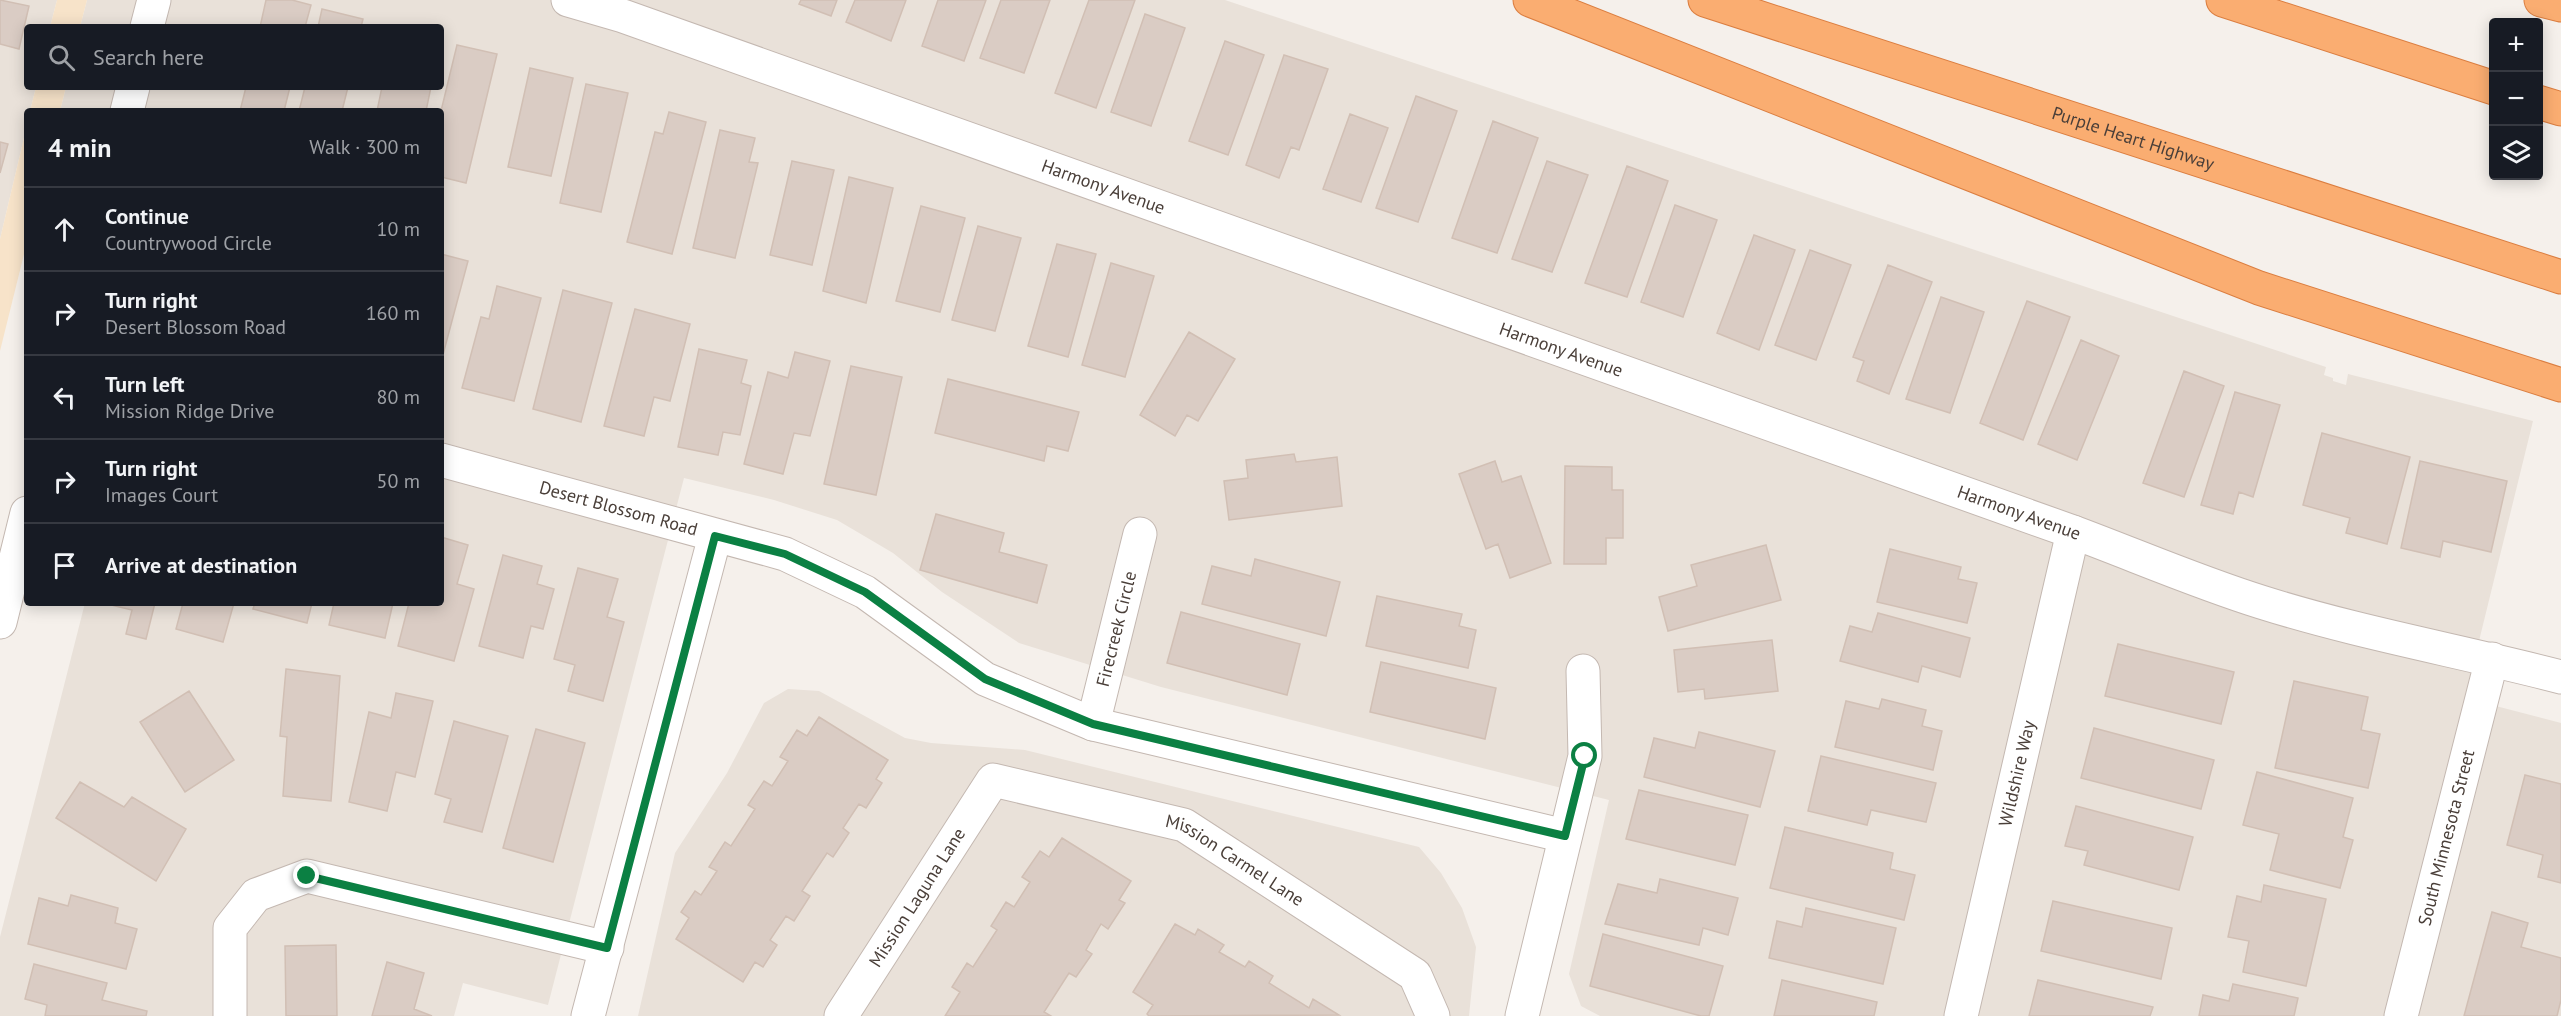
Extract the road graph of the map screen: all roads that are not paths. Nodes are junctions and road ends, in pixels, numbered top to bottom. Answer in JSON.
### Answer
{"nodes":[{"id":1,"x":154,"y":0,"type":"edge"},
{"id":2,"x":568,"y":0,"type":"edge"},
{"id":3,"x":1530,"y":0,"type":"edge"},
{"id":4,"x":1705,"y":0,"type":"edge"},
{"id":5,"x":2223,"y":0,"type":"edge"},
{"id":6,"x":2541,"y":0,"type":"edge"},
{"id":7,"x":2561,"y":5,"type":"edge"},
{"id":8,"x":148,"y":24,"type":"edge"},
{"id":9,"x":2489,"y":87,"type":"edge"},
{"id":10,"x":132,"y":90,"type":"edge"},
{"id":11,"x":2543,"y":104,"type":"edge"},
{"id":12,"x":128,"y":108,"type":"edge"},
{"id":13,"x":2561,"y":110,"type":"edge"},
{"id":14,"x":2561,"y":277,"type":"edge"},
{"id":15,"x":2561,"y":385,"type":"edge"},
{"id":16,"x":444,"y":461,"type":"edge"},
{"id":17,"x":24,"y":525,"type":"edge"},
{"id":18,"x":2073,"y":532,"type":"junction"},
{"id":19,"x":1140,"y":534,"type":"dead end"},
{"id":20,"x":715,"y":536,"type":"junction"},
{"id":21,"x":0,"y":622,"type":"edge"},
{"id":22,"x":2492,"y":659,"type":"junction"},
{"id":23,"x":1583,"y":671,"type":"dead end"},
{"id":24,"x":2561,"y":677,"type":"edge"},
{"id":25,"x":1093,"y":724,"type":"junction"},
{"id":26,"x":993,"y":780,"type":"joint"},
{"id":27,"x":1565,"y":836,"type":"junction"},
{"id":28,"x":607,"y":948,"type":"junction"},
{"id":29,"x":230,"y":1016,"type":"edge"},
{"id":30,"x":588,"y":1016,"type":"edge"},
{"id":31,"x":841,"y":1016,"type":"edge"},
{"id":32,"x":1433,"y":1016,"type":"edge"},
{"id":33,"x":1522,"y":1016,"type":"edge"},
{"id":34,"x":1961,"y":1016,"type":"edge"},
{"id":35,"x":2401,"y":1016,"type":"edge"}],
"edges":[{"from":1,"to":8,"type":"street"},
{"from":2,"to":18,"type":"street","name":"Harmony Avenue"},
{"from":3,"to":15,"type":"highway"},
{"from":4,"to":14,"type":"highway","name":"Purple Heart Highway"},
{"from":5,"to":9,"type":"highway"},
{"from":6,"to":7,"type":"highway"},
{"from":10,"to":12,"type":"street"},
{"from":11,"to":13,"type":"highway"},
{"from":16,"to":20,"type":"street","name":"Desert Blossom Road"},
{"from":17,"to":21,"type":"street"},
{"from":18,"to":22,"type":"street","name":"Harmony Avenue"},
{"from":18,"to":34,"type":"street","name":"Wildshire Way"},
{"from":19,"to":25,"type":"street","name":"Firecreek Circle"},
{"from":20,"to":25,"type":"street","name":"Desert Blossom Road"},
{"from":20,"to":28,"type":"street"},
{"from":22,"to":24,"type":"street","name":"Harmony Avenue"},
{"from":22,"to":35,"type":"street","name":"South Minnesota Street"},
{"from":23,"to":27,"type":"street"},
{"from":25,"to":27,"type":"street","name":"Desert Blossom Road"},
{"from":26,"to":31,"type":"street","name":"Mission Laguna Lane"},
{"from":26,"to":32,"type":"street","name":"Mission Carmel Lane"},
{"from":27,"to":33,"type":"street"},
{"from":28,"to":29,"type":"street"},
{"from":28,"to":30,"type":"street"}]}
